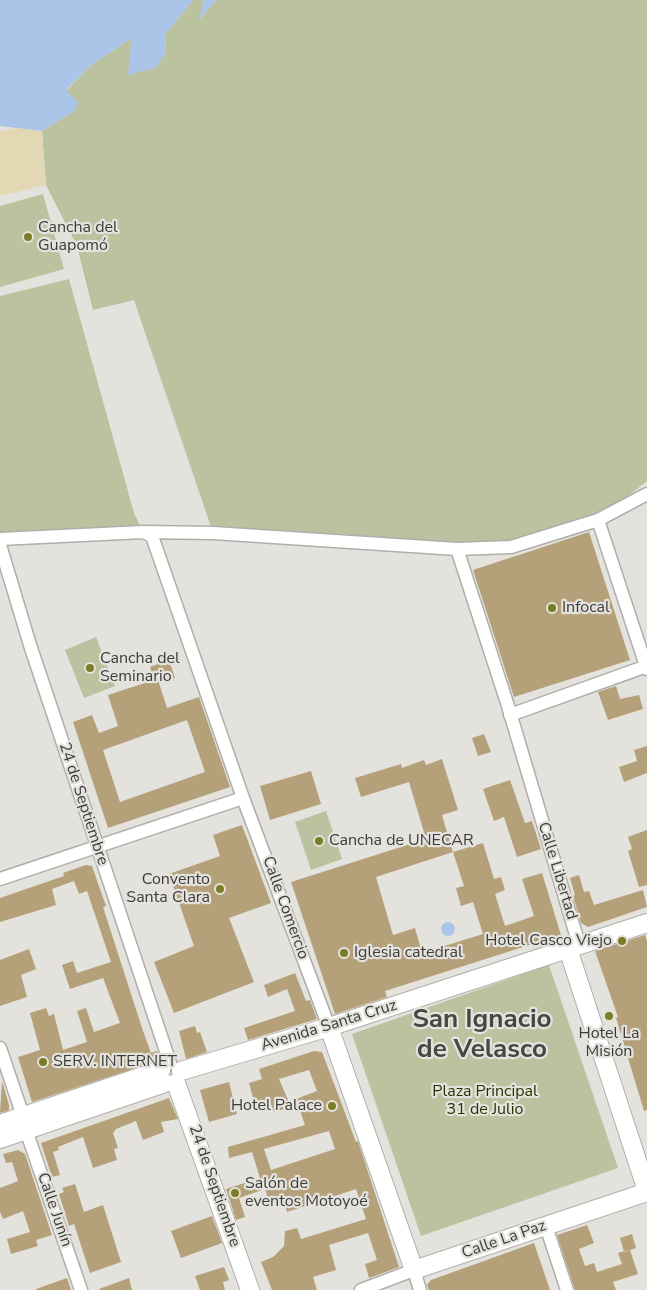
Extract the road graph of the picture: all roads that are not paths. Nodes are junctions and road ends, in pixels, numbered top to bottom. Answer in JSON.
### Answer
{"nodes":[{"id":1,"x":647,"y":494,"type":"edge"},
{"id":2,"x":598,"y":520,"type":"junction"},
{"id":3,"x":143,"y":532,"type":"junction"},
{"id":4,"x":0,"y":539,"type":"edge"},
{"id":5,"x":0,"y":545,"type":"edge"},
{"id":6,"x":457,"y":549,"type":"junction"},
{"id":7,"x":647,"y":667,"type":"edge"},
{"id":8,"x":510,"y":715,"type":"junction"},
{"id":9,"x":244,"y":798,"type":"junction"},
{"id":10,"x":97,"y":846,"type":"junction"},
{"id":11,"x":0,"y":879,"type":"edge"},
{"id":12,"x":647,"y":923,"type":"edge"},
{"id":13,"x":568,"y":950,"type":"junction"},
{"id":14,"x":329,"y":1027,"type":"junction"},
{"id":15,"x":0,"y":1048,"type":"edge"},
{"id":16,"x":171,"y":1074,"type":"junction"},
{"id":17,"x":24,"y":1123,"type":"junction"},
{"id":18,"x":0,"y":1124,"type":"edge"},
{"id":19,"x":0,"y":1139,"type":"edge"},
{"id":20,"x":647,"y":1191,"type":"edge"},
{"id":21,"x":546,"y":1226,"type":"junction"},
{"id":22,"x":414,"y":1270,"type":"junction"},
{"id":23,"x":81,"y":1290,"type":"edge"},
{"id":24,"x":250,"y":1290,"type":"edge"},
{"id":25,"x":361,"y":1290,"type":"edge"},
{"id":26,"x":420,"y":1290,"type":"edge"},
{"id":27,"x":567,"y":1290,"type":"edge"}],
"edges":[{"from":1,"to":2,"type":"street"},
{"from":2,"to":6,"type":"street"},
{"from":2,"to":7,"type":"street"},
{"from":3,"to":4,"type":"street"},
{"from":3,"to":6,"type":"street"},
{"from":3,"to":9,"type":"street","name":"Calle Comercio"},
{"from":5,"to":10,"type":"street","name":"24 de Septiembre"},
{"from":6,"to":8,"type":"street","name":"Calle Libertad"},
{"from":7,"to":8,"type":"street"},
{"from":8,"to":13,"type":"street","name":"Calle Libertad"},
{"from":9,"to":10,"type":"street"},
{"from":9,"to":14,"type":"street","name":"Calle Comercio"},
{"from":10,"to":11,"type":"street"},
{"from":10,"to":16,"type":"street","name":"24 de Septiembre"},
{"from":12,"to":13,"type":"main road","name":"Avenida Santa Cruz"},
{"from":13,"to":14,"type":"main road","name":"Avenida Santa Cruz"},
{"from":13,"to":20,"type":"main road"},
{"from":14,"to":16,"type":"main road","name":"Avenida Santa Cruz"},
{"from":14,"to":22,"type":"main road","name":"Calle Comercio"},
{"from":15,"to":17,"type":"street","name":"Calle Junín"},
{"from":16,"to":17,"type":"main road","name":"Avenida Santa Cruz"},
{"from":16,"to":24,"type":"main road","name":"24 de Septiembre"},
{"from":17,"to":18,"type":"main road","name":"Avenida Santa Cruz"},
{"from":17,"to":19,"type":"main road","name":"Avenida Santa Cruz"},
{"from":17,"to":23,"type":"street","name":"Calle Junín"},
{"from":20,"to":21,"type":"main road","name":"Calle La Paz"},
{"from":21,"to":22,"type":"main road","name":"Calle La Paz"},
{"from":21,"to":27,"type":"street"},
{"from":22,"to":25,"type":"street","name":"Calle La Paz"},
{"from":22,"to":26,"type":"street","name":"Calle Comercio"}]}
